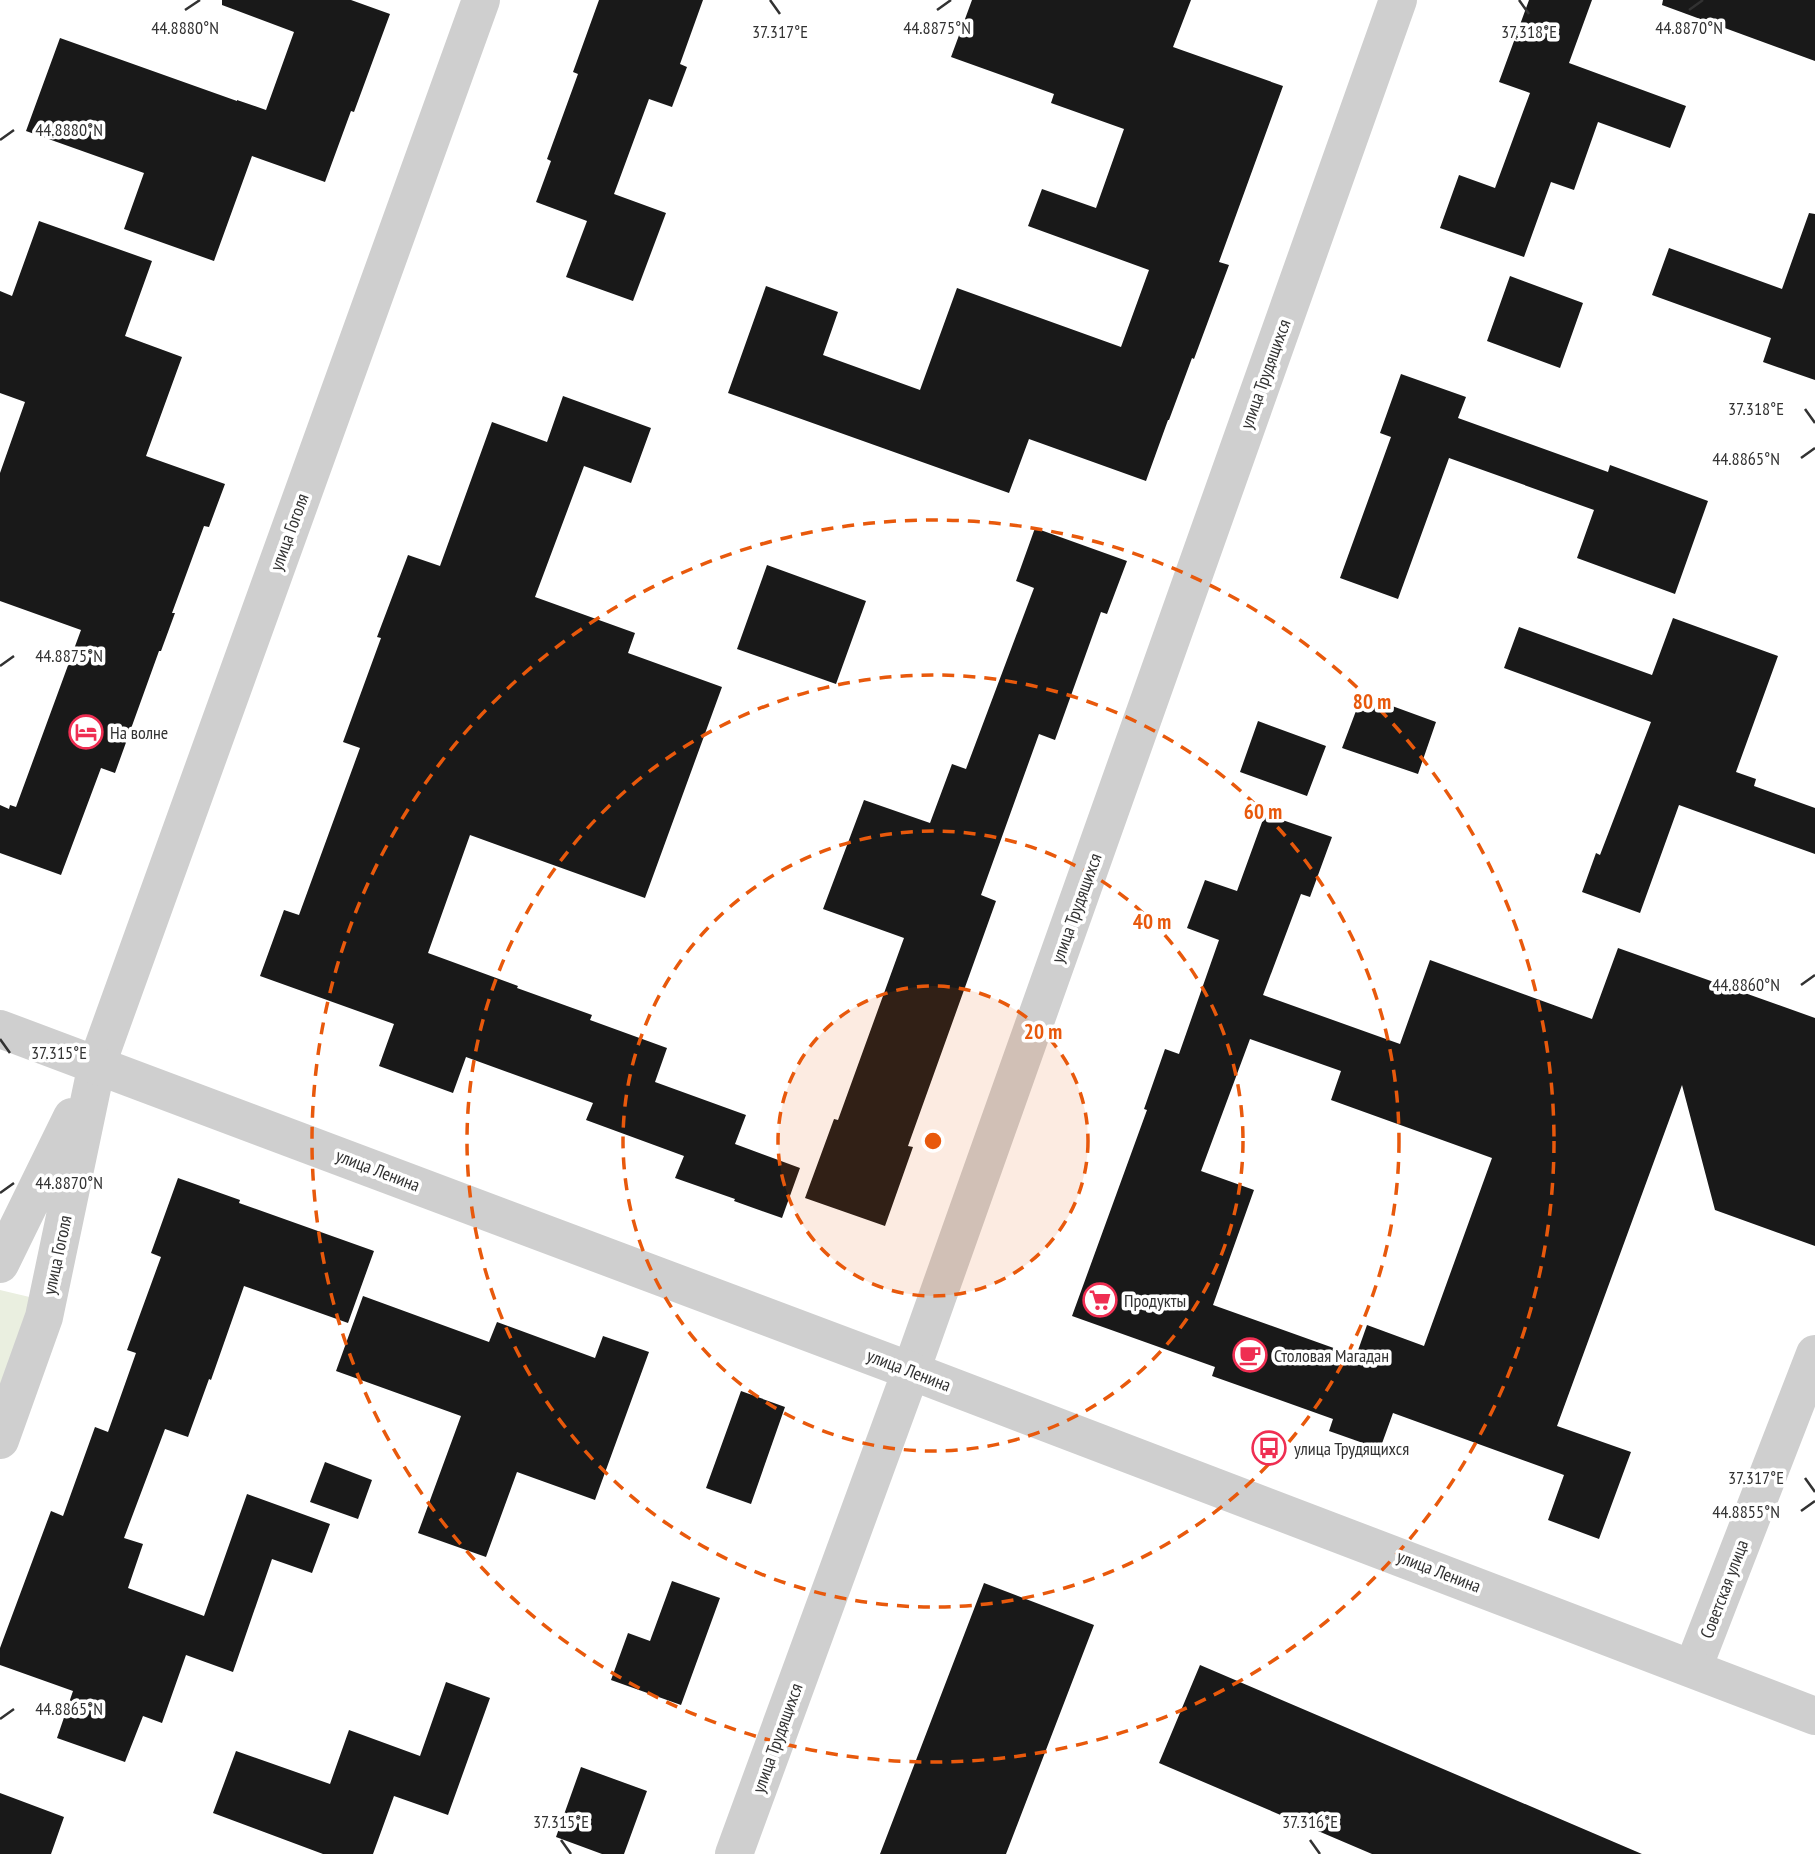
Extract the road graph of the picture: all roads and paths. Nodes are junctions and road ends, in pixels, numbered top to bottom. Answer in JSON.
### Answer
{"nodes":[{"id":1,"x":481,"y":0,"type":"edge"},
{"id":2,"x":1398,"y":0,"type":"edge"},
{"id":3,"x":0,"y":1029,"type":"edge"},
{"id":4,"x":97,"y":1065,"type":"junction"},
{"id":5,"x":0,"y":1264,"type":"edge"},
{"id":6,"x":1815,"y":1354,"type":"edge"},
{"id":7,"x":911,"y":1371,"type":"junction"},
{"id":8,"x":0,"y":1440,"type":"edge"},
{"id":9,"x":1693,"y":1668,"type":"junction"},
{"id":10,"x":1815,"y":1716,"type":"edge"},
{"id":11,"x":734,"y":1854,"type":"edge"}],
"edges":[{"from":1,"to":4,"type":"street","name":"улица Гоголя"},
{"from":2,"to":7,"type":"street","name":"улица Трудящихся"},
{"from":3,"to":4,"type":"street","name":"улица Ленина"},
{"from":4,"to":5,"type":"street","name":"улица Гоголя"},
{"from":4,"to":7,"type":"street","name":"улица Ленина"},
{"from":4,"to":8,"type":"street","name":"улица Гоголя"},
{"from":6,"to":9,"type":"street","name":"Советская улица"},
{"from":7,"to":9,"type":"street","name":"улица Ленина"},
{"from":7,"to":11,"type":"street","name":"улица Трудящихся"},
{"from":9,"to":10,"type":"street","name":"улица Ленина"}]}
